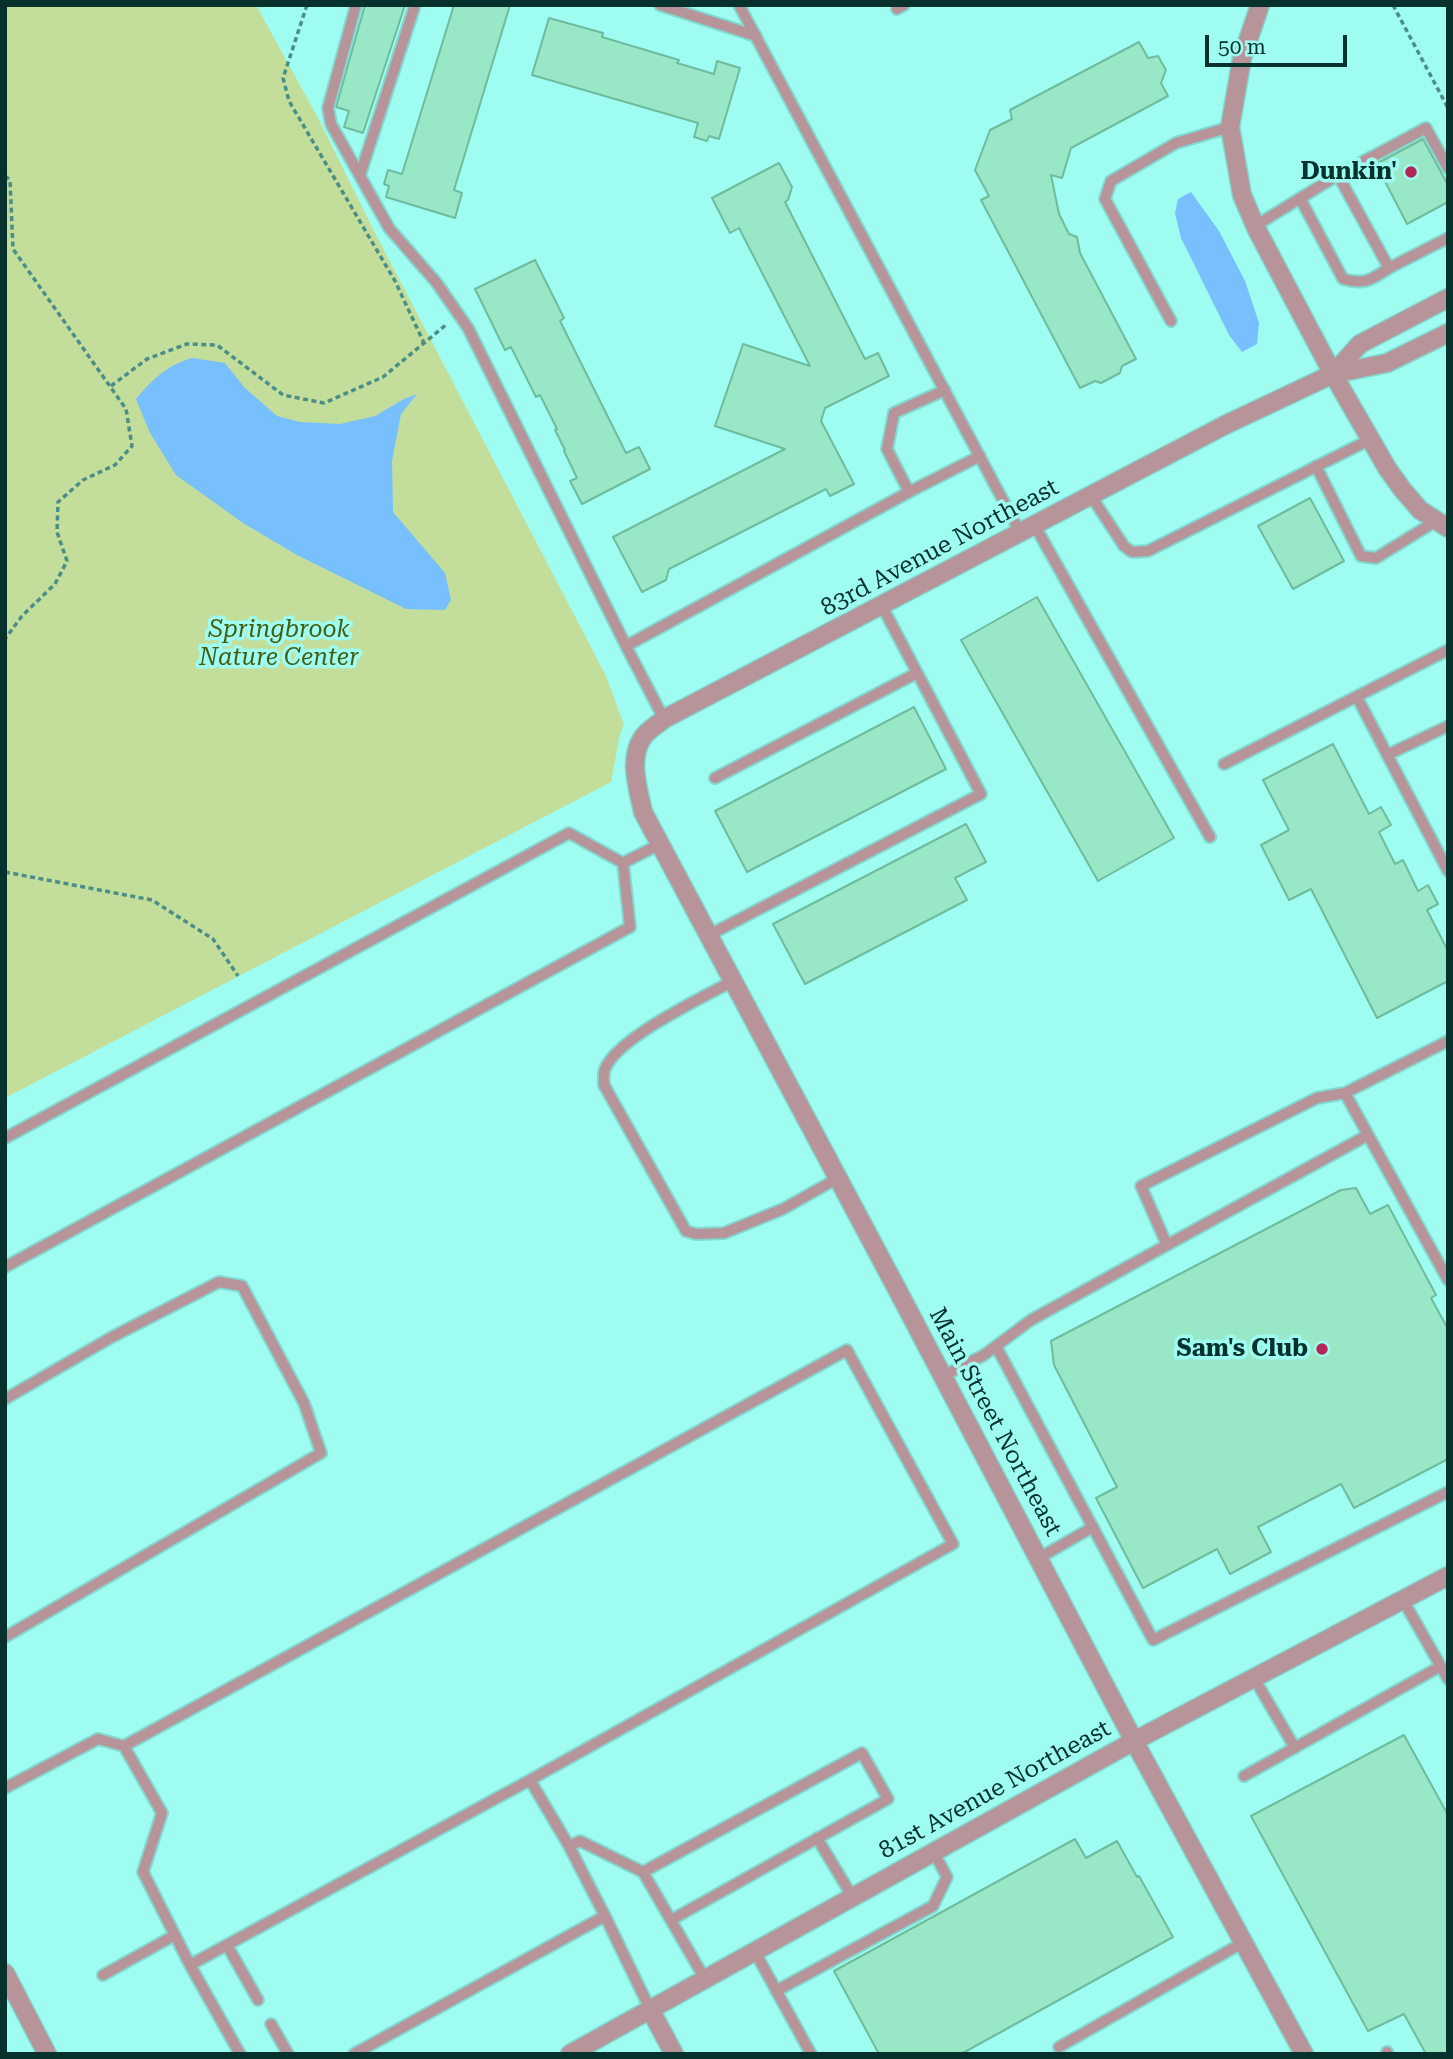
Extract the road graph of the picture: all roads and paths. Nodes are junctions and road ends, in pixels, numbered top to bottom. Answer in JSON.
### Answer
{"nodes":[{"id":1,"x":356,"y":5,"type":"edge"},
{"id":2,"x":415,"y":5,"type":"edge"},
{"id":3,"x":660,"y":5,"type":"edge"},
{"id":4,"x":739,"y":5,"type":"edge"},
{"id":5,"x":1260,"y":5,"type":"edge"},
{"id":6,"x":1393,"y":5,"type":"edge"},
{"id":7,"x":756,"y":36,"type":"junction"},
{"id":8,"x":1448,"y":108,"type":"edge"},
{"id":9,"x":1230,"y":127,"type":"junction"},
{"id":10,"x":1448,"y":168,"type":"edge"},
{"id":11,"x":360,"y":175,"type":"junction"},
{"id":12,"x":1338,"y":175,"type":"junction"},
{"id":13,"x":5,"y":176,"type":"edge"},
{"id":14,"x":1300,"y":198,"type":"junction"},
{"id":15,"x":1255,"y":226,"type":"junction"},
{"id":16,"x":1448,"y":238,"type":"edge"},
{"id":17,"x":1389,"y":268,"type":"junction"},
{"id":18,"x":1448,"y":298,"type":"edge"},
{"id":19,"x":458,"y":314,"type":"junction"},
{"id":20,"x":1171,"y":321,"type":"dead end"},
{"id":21,"x":1448,"y":333,"type":"edge"},
{"id":22,"x":1333,"y":374,"type":"junction"},
{"id":23,"x":111,"y":386,"type":"junction"},
{"id":24,"x":945,"y":390,"type":"junction"},
{"id":25,"x":1370,"y":439,"type":"junction"},
{"id":26,"x":980,"y":456,"type":"junction"},
{"id":27,"x":1316,"y":467,"type":"junction"},
{"id":28,"x":909,"y":492,"type":"junction"},
{"id":29,"x":1091,"y":496,"type":"junction"},
{"id":30,"x":1442,"y":525,"type":"edge"},
{"id":31,"x":1028,"y":530,"type":"junction"},
{"id":32,"x":882,"y":606,"type":"junction"},
{"id":33,"x":5,"y":639,"type":"edge"},
{"id":34,"x":626,"y":646,"type":"junction"},
{"id":35,"x":1448,"y":650,"type":"edge"},
{"id":36,"x":917,"y":673,"type":"junction"},
{"id":37,"x":1357,"y":697,"type":"junction"},
{"id":38,"x":664,"y":719,"type":"junction"},
{"id":39,"x":1448,"y":726,"type":"edge"},
{"id":40,"x":1387,"y":755,"type":"junction"},
{"id":41,"x":1224,"y":764,"type":"dead end"},
{"id":42,"x":715,"y":778,"type":"dead end"},
{"id":43,"x":643,"y":813,"type":"joint"},
{"id":44,"x":1210,"y":837,"type":"dead end"},
{"id":45,"x":660,"y":844,"type":"junction"},
{"id":46,"x":623,"y":863,"type":"junction"},
{"id":47,"x":1448,"y":871,"type":"edge"},
{"id":48,"x":5,"y":872,"type":"edge"},
{"id":49,"x":709,"y":935,"type":"junction"},
{"id":50,"x":237,"y":976,"type":"dead end"},
{"id":51,"x":733,"y":981,"type":"junction"},
{"id":52,"x":1448,"y":1041,"type":"edge"},
{"id":53,"x":1345,"y":1093,"type":"junction"},
{"id":54,"x":1368,"y":1135,"type":"junction"},
{"id":55,"x":5,"y":1138,"type":"edge"},
{"id":56,"x":838,"y":1178,"type":"junction"},
{"id":57,"x":1167,"y":1245,"type":"junction"},
{"id":58,"x":5,"y":1267,"type":"edge"},
{"id":59,"x":1448,"y":1280,"type":"edge"},
{"id":60,"x":996,"y":1346,"type":"junction"},
{"id":61,"x":943,"y":1376,"type":"junction"},
{"id":62,"x":5,"y":1399,"type":"edge"},
{"id":63,"x":1448,"y":1492,"type":"edge"},
{"id":64,"x":1093,"y":1527,"type":"junction"},
{"id":65,"x":1039,"y":1558,"type":"junction"},
{"id":66,"x":1448,"y":1576,"type":"edge"},
{"id":67,"x":1403,"y":1600,"type":"junction"},
{"id":68,"x":5,"y":1637,"type":"edge"},
{"id":69,"x":1441,"y":1666,"type":"junction"},
{"id":70,"x":1254,"y":1678,"type":"junction"},
{"id":71,"x":1448,"y":1679,"type":"edge"},
{"id":72,"x":1134,"y":1741,"type":"junction"},
{"id":73,"x":124,"y":1746,"type":"junction"},
{"id":74,"x":1295,"y":1748,"type":"junction"},
{"id":75,"x":1244,"y":1776,"type":"dead end"},
{"id":76,"x":530,"y":1780,"type":"junction"},
{"id":77,"x":5,"y":1788,"type":"edge"},
{"id":78,"x":817,"y":1838,"type":"junction"},
{"id":79,"x":569,"y":1846,"type":"junction"},
{"id":80,"x":933,"y":1852,"type":"junction"},
{"id":81,"x":643,"y":1872,"type":"junction"},
{"id":82,"x":852,"y":1896,"type":"junction"},
{"id":83,"x":605,"y":1916,"type":"junction"},
{"id":84,"x":671,"y":1920,"type":"junction"},
{"id":85,"x":175,"y":1935,"type":"junction"},
{"id":86,"x":1244,"y":1942,"type":"junction"},
{"id":87,"x":227,"y":1945,"type":"junction"},
{"id":88,"x":754,"y":1950,"type":"junction"},
{"id":89,"x":190,"y":1965,"type":"junction"},
{"id":90,"x":5,"y":1973,"type":"edge"},
{"id":91,"x":103,"y":1975,"type":"dead end"},
{"id":92,"x":705,"y":1979,"type":"junction"},
{"id":93,"x":776,"y":1991,"type":"junction"},
{"id":94,"x":10,"y":1995,"type":"edge"},
{"id":95,"x":258,"y":2000,"type":"dead end"},
{"id":96,"x":650,"y":2009,"type":"junction"},
{"id":97,"x":271,"y":2024,"type":"dead end"},
{"id":98,"x":1059,"y":2047,"type":"dead end"},
{"id":99,"x":47,"y":2054,"type":"edge"},
{"id":100,"x":240,"y":2054,"type":"edge"},
{"id":101,"x":288,"y":2054,"type":"edge"},
{"id":102,"x":354,"y":2054,"type":"edge"},
{"id":103,"x":570,"y":2054,"type":"edge"},
{"id":104,"x":674,"y":2054,"type":"edge"},
{"id":105,"x":811,"y":2054,"type":"edge"},
{"id":106,"x":1304,"y":2054,"type":"edge"}],
"edges":[{"from":1,"to":11,"type":"lane"},
{"from":2,"to":11,"type":"lane"},
{"from":3,"to":7,"type":"lane"},
{"from":4,"to":7,"type":"lane"},
{"from":5,"to":9,"type":"street"},
{"from":6,"to":8,"type":"path"},
{"from":7,"to":24,"type":"lane"},
{"from":9,"to":15,"type":"street"},
{"from":9,"to":20,"type":"lane"},
{"from":10,"to":12,"type":"lane"},
{"from":11,"to":19,"type":"lane"},
{"from":12,"to":14,"type":"lane"},
{"from":12,"to":17,"type":"lane"},
{"from":13,"to":23,"type":"path"},
{"from":14,"to":15,"type":"lane"},
{"from":14,"to":17,"type":"lane"},
{"from":15,"to":22,"type":"street"},
{"from":16,"to":17,"type":"lane"},
{"from":18,"to":22,"type":"street","name":"83rd Avenue Northeast"},
{"from":19,"to":23,"type":"path"},
{"from":19,"to":34,"type":"lane"},
{"from":21,"to":22,"type":"street","name":"83rd Avenue Northeast"},
{"from":22,"to":25,"type":"street"},
{"from":22,"to":29,"type":"street","name":"83rd Avenue Northeast"},
{"from":23,"to":33,"type":"path"},
{"from":24,"to":26,"type":"lane"},
{"from":24,"to":28,"type":"lane"},
{"from":25,"to":27,"type":"lane"},
{"from":25,"to":30,"type":"street"},
{"from":26,"to":28,"type":"lane"},
{"from":26,"to":31,"type":"lane"},
{"from":27,"to":29,"type":"lane"},
{"from":27,"to":30,"type":"lane"},
{"from":28,"to":34,"type":"lane"},
{"from":29,"to":31,"type":"street","name":"83rd Avenue Northeast"},
{"from":31,"to":32,"type":"street","name":"83rd Avenue Northeast"},
{"from":31,"to":44,"type":"lane"},
{"from":32,"to":36,"type":"lane"},
{"from":32,"to":38,"type":"street","name":"83rd Avenue Northeast"},
{"from":34,"to":38,"type":"lane"},
{"from":35,"to":37,"type":"lane"},
{"from":36,"to":42,"type":"lane"},
{"from":36,"to":49,"type":"lane"},
{"from":37,"to":40,"type":"lane"},
{"from":37,"to":41,"type":"lane"},
{"from":38,"to":43,"type":"street","name":"83rd Avenue Northeast"},
{"from":39,"to":40,"type":"lane"},
{"from":40,"to":47,"type":"lane"},
{"from":43,"to":45,"type":"street","name":"Main Street Northeast"},
{"from":45,"to":46,"type":"lane"},
{"from":45,"to":49,"type":"street","name":"Main Street Northeast"},
{"from":46,"to":55,"type":"lane"},
{"from":46,"to":58,"type":"lane"},
{"from":48,"to":50,"type":"path"},
{"from":49,"to":51,"type":"street","name":"Main Street Northeast"},
{"from":51,"to":56,"type":"street","name":"Main Street Northeast"},
{"from":51,"to":56,"type":"lane"},
{"from":52,"to":53,"type":"lane"},
{"from":53,"to":54,"type":"lane"},
{"from":53,"to":57,"type":"lane"},
{"from":54,"to":57,"type":"lane"},
{"from":54,"to":59,"type":"lane"},
{"from":56,"to":61,"type":"street","name":"Main Street Northeast"},
{"from":57,"to":60,"type":"lane"},
{"from":60,"to":61,"type":"lane"},
{"from":60,"to":64,"type":"lane"},
{"from":61,"to":65,"type":"street","name":"Main Street Northeast"},
{"from":62,"to":68,"type":"lane"},
{"from":63,"to":64,"type":"lane"},
{"from":64,"to":65,"type":"lane"},
{"from":65,"to":72,"type":"street","name":"Main Street Northeast"},
{"from":66,"to":67,"type":"street","name":"81st Avenue Northeast"},
{"from":67,"to":69,"type":"lane"},
{"from":67,"to":70,"type":"street","name":"81st Avenue Northeast"},
{"from":69,"to":71,"type":"lane"},
{"from":69,"to":74,"type":"lane"},
{"from":70,"to":72,"type":"street","name":"81st Avenue Northeast"},
{"from":70,"to":74,"type":"lane"},
{"from":72,"to":80,"type":"street","name":"81st Avenue Northeast"},
{"from":72,"to":86,"type":"street","name":"Main Street Northeast"},
{"from":73,"to":76,"type":"lane"},
{"from":73,"to":77,"type":"lane"},
{"from":73,"to":85,"type":"lane"},
{"from":74,"to":75,"type":"lane"},
{"from":76,"to":79,"type":"lane"},
{"from":76,"to":87,"type":"lane"},
{"from":78,"to":81,"type":"lane"},
{"from":78,"to":82,"type":"lane"},
{"from":78,"to":84,"type":"lane"},
{"from":79,"to":81,"type":"lane"},
{"from":79,"to":83,"type":"lane"},
{"from":80,"to":82,"type":"street","name":"81st Avenue Northeast"},
{"from":80,"to":93,"type":"lane"},
{"from":81,"to":84,"type":"lane"},
{"from":82,"to":88,"type":"street","name":"81st Avenue Northeast"},
{"from":83,"to":96,"type":"lane"},
{"from":83,"to":102,"type":"lane"},
{"from":84,"to":92,"type":"lane"},
{"from":85,"to":89,"type":"lane"},
{"from":85,"to":91,"type":"lane"},
{"from":86,"to":98,"type":"lane"},
{"from":86,"to":106,"type":"street","name":"Main Street Northeast"},
{"from":87,"to":89,"type":"lane"},
{"from":87,"to":95,"type":"lane"},
{"from":88,"to":92,"type":"street","name":"81st Avenue Northeast"},
{"from":88,"to":93,"type":"lane"},
{"from":89,"to":100,"type":"lane"},
{"from":90,"to":94,"type":"street"},
{"from":92,"to":96,"type":"street","name":"81st Avenue Northeast"},
{"from":93,"to":105,"type":"lane"},
{"from":94,"to":99,"type":"street"},
{"from":96,"to":103,"type":"street","name":"81st Avenue Northeast"},
{"from":96,"to":104,"type":"street"},
{"from":97,"to":101,"type":"lane"}]}
